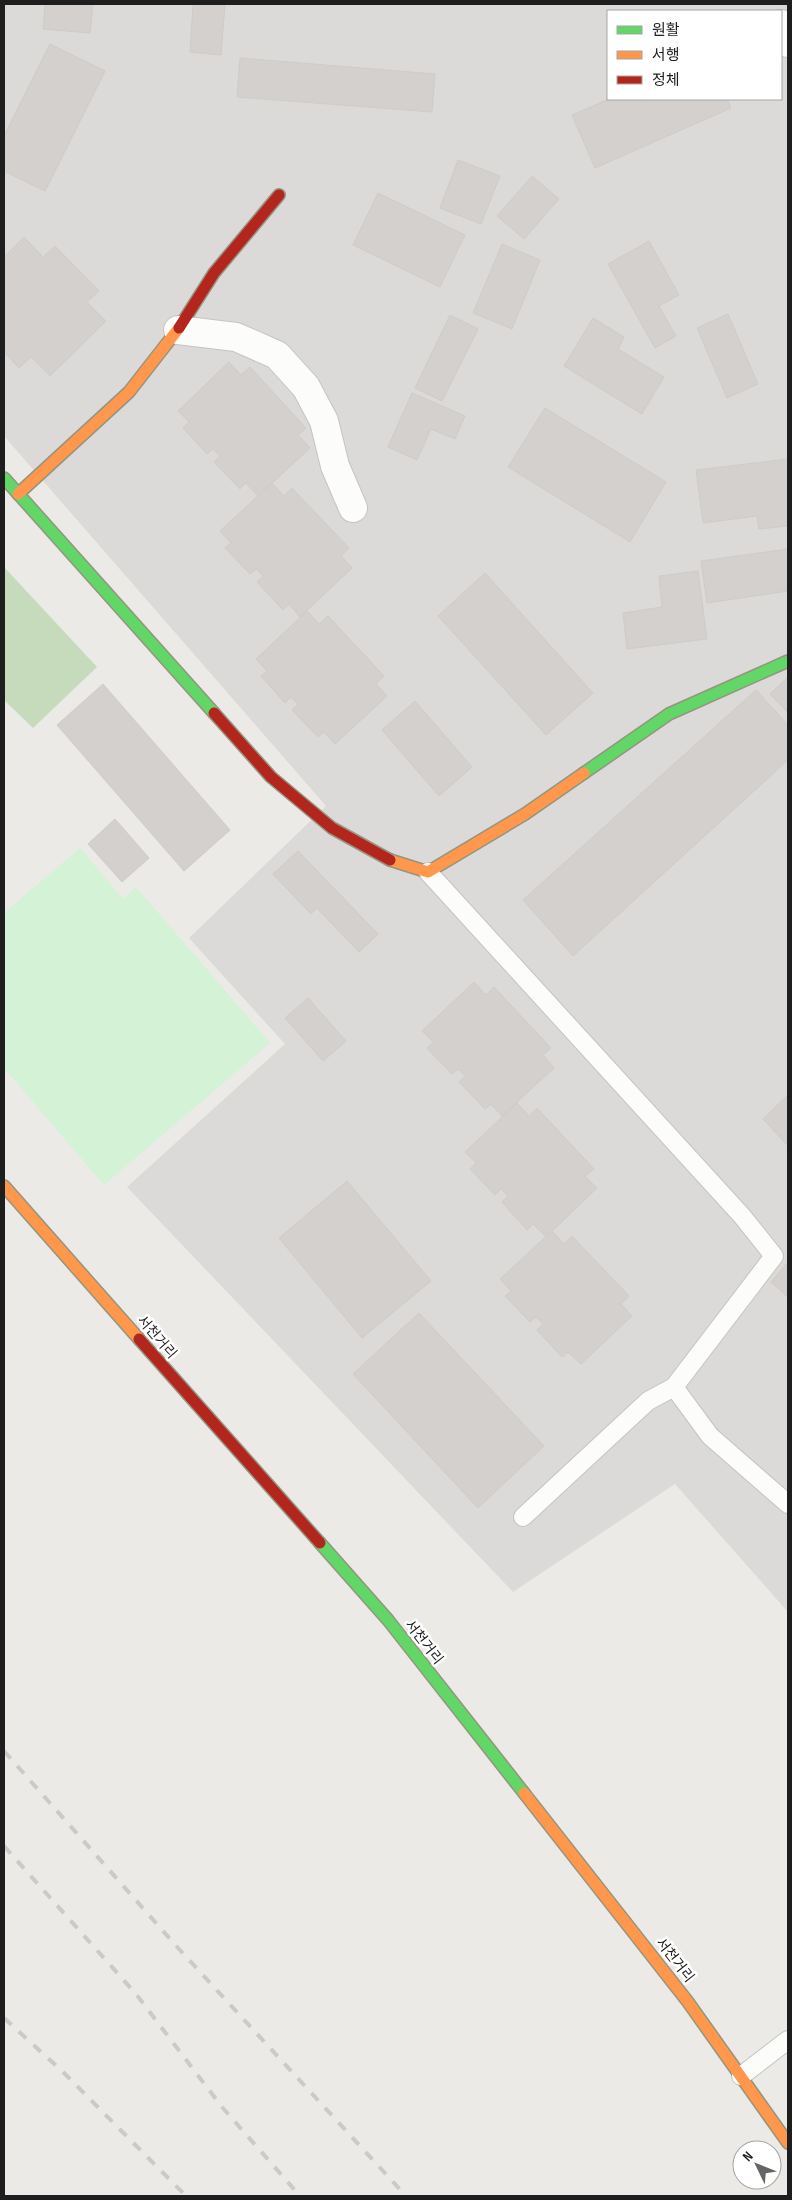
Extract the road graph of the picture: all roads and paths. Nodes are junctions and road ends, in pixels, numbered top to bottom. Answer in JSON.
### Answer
{"nodes":[{"id":1,"x":782,"y":27,"type":"edge"},
{"id":2,"x":788,"y":44,"type":"edge"},
{"id":3,"x":279,"y":195,"type":"dead end"},
{"id":4,"x":178,"y":330,"type":"junction"},
{"id":5,"x":4,"y":478,"type":"edge"},
{"id":6,"x":18,"y":494,"type":"junction"},
{"id":7,"x":354,"y":508,"type":"dead end"},
{"id":8,"x":788,"y":661,"type":"edge"},
{"id":9,"x":428,"y":872,"type":"junction"},
{"id":10,"x":4,"y":1186,"type":"edge"},
{"id":11,"x":781,"y":1255,"type":"edge"},
{"id":12,"x":674,"y":1387,"type":"junction"},
{"id":13,"x":788,"y":1504,"type":"edge"},
{"id":14,"x":522,"y":1517,"type":"dead end"},
{"id":15,"x":788,"y":2040,"type":"edge"},
{"id":16,"x":741,"y":2076,"type":"junction"},
{"id":17,"x":788,"y":2143,"type":"edge"}],
"edges":[{"from":1,"to":2,"type":"street"},
{"from":3,"to":4,"type":"street"},
{"from":4,"to":6,"type":"street"},
{"from":4,"to":7,"type":"street"},
{"from":5,"to":6,"type":"street"},
{"from":6,"to":9,"type":"street"},
{"from":8,"to":9,"type":"street"},
{"from":9,"to":11,"type":"lane"},
{"from":10,"to":16,"type":"street","name":"서천거리"},
{"from":11,"to":12,"type":"lane"},
{"from":12,"to":13,"type":"lane"},
{"from":12,"to":14,"type":"lane"},
{"from":15,"to":16,"type":"lane"},
{"from":16,"to":17,"type":"street","name":"서천거리"}]}
